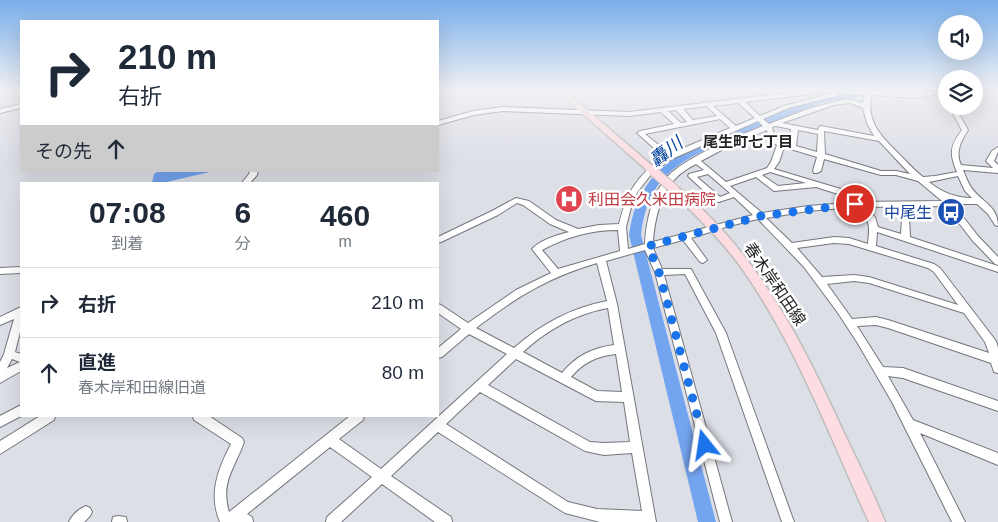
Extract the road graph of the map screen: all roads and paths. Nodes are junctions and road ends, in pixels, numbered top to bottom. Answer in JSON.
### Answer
{"nodes":[{"id":1,"x":468,"y":114,"type":"edge"},
{"id":2,"x":588,"y":114,"type":"edge"},
{"id":3,"x":668,"y":114,"type":"edge"},
{"id":4,"x":684,"y":114,"type":"edge"},
{"id":5,"x":718,"y":114,"type":"edge"},
{"id":6,"x":755,"y":114,"type":"edge"},
{"id":7,"x":768,"y":114,"type":"edge"},
{"id":8,"x":798,"y":114,"type":"edge"},
{"id":9,"x":868,"y":114,"type":"edge"},
{"id":10,"x":957,"y":115,"type":"edge"},
{"id":11,"x":721,"y":117,"type":"junction"},
{"id":12,"x":759,"y":118,"type":"junction"},
{"id":13,"x":439,"y":123,"type":"edge"},
{"id":14,"x":692,"y":123,"type":"junction"},
{"id":15,"x":679,"y":125,"type":"junction"},
{"id":16,"x":772,"y":125,"type":"junction"},
{"id":17,"x":795,"y":128,"type":"junction"},
{"id":18,"x":735,"y":129,"type":"junction"},
{"id":19,"x":821,"y":133,"type":"junction"},
{"id":20,"x":880,"y":139,"type":"junction"},
{"id":21,"x":781,"y":144,"type":"junction"},
{"id":22,"x":792,"y":147,"type":"junction"},
{"id":23,"x":998,"y":149,"type":"edge"},
{"id":24,"x":821,"y":155,"type":"junction"},
{"id":25,"x":669,"y":158,"type":"junction"},
{"id":26,"x":696,"y":160,"type":"junction"},
{"id":27,"x":652,"y":170,"type":"junction"},
{"id":28,"x":770,"y":170,"type":"junction"},
{"id":29,"x":959,"y":170,"type":"junction"},
{"id":30,"x":998,"y":170,"type":"edge"},
{"id":31,"x":708,"y":171,"type":"junction"},
{"id":32,"x":817,"y":171,"type":"dead end"},
{"id":33,"x":756,"y":174,"type":"junction"},
{"id":34,"x":920,"y":178,"type":"junction"},
{"id":35,"x":815,"y":184,"type":"junction"},
{"id":36,"x":725,"y":185,"type":"junction"},
{"id":37,"x":939,"y":193,"type":"junction"},
{"id":38,"x":736,"y":194,"type":"junction"},
{"id":39,"x":981,"y":201,"type":"junction"},
{"id":40,"x":855,"y":204,"type":"junction"},
{"id":41,"x":950,"y":204,"type":"junction"},
{"id":42,"x":761,"y":216,"type":"junction"},
{"id":43,"x":906,"y":219,"type":"dead end"},
{"id":44,"x":998,"y":222,"type":"edge"},
{"id":45,"x":622,"y":227,"type":"junction"},
{"id":46,"x":714,"y":227,"type":"junction"},
{"id":47,"x":874,"y":228,"type":"junction"},
{"id":48,"x":575,"y":231,"type":"junction"},
{"id":49,"x":684,"y":236,"type":"junction"},
{"id":50,"x":906,"y":239,"type":"junction"},
{"id":51,"x":439,"y":240,"type":"edge"},
{"id":52,"x":647,"y":246,"type":"junction"},
{"id":53,"x":790,"y":246,"type":"junction"},
{"id":54,"x":872,"y":247,"type":"junction"},
{"id":55,"x":624,"y":253,"type":"junction"},
{"id":56,"x":601,"y":260,"type":"junction"},
{"id":57,"x":703,"y":260,"type":"dead end"},
{"id":58,"x":998,"y":262,"type":"edge"},
{"id":59,"x":998,"y":269,"type":"edge"},
{"id":60,"x":20,"y":270,"type":"edge"},
{"id":61,"x":0,"y":272,"type":"edge"},
{"id":62,"x":659,"y":272,"type":"junction"},
{"id":63,"x":557,"y":274,"type":"junction"},
{"id":64,"x":820,"y":281,"type":"junction"},
{"id":65,"x":612,"y":304,"type":"junction"},
{"id":66,"x":439,"y":309,"type":"edge"},
{"id":67,"x":967,"y":310,"type":"junction"},
{"id":68,"x":20,"y":311,"type":"edge"},
{"id":69,"x":20,"y":314,"type":"edge"},
{"id":70,"x":0,"y":321,"type":"edge"},
{"id":71,"x":850,"y":323,"type":"junction"},
{"id":72,"x":469,"y":329,"type":"junction"},
{"id":73,"x":995,"y":345,"type":"edge"},
{"id":74,"x":620,"y":349,"type":"junction"},
{"id":75,"x":439,"y":353,"type":"edge"},
{"id":76,"x":8,"y":354,"type":"junction"},
{"id":77,"x":515,"y":354,"type":"junction"},
{"id":78,"x":20,"y":358,"type":"edge"},
{"id":79,"x":997,"y":365,"type":"edge"},
{"id":80,"x":20,"y":367,"type":"edge"},
{"id":81,"x":878,"y":371,"type":"junction"},
{"id":82,"x":0,"y":373,"type":"edge"},
{"id":83,"x":0,"y":378,"type":"edge"},
{"id":84,"x":564,"y":379,"type":"junction"},
{"id":85,"x":479,"y":386,"type":"junction"},
{"id":86,"x":629,"y":397,"type":"junction"},
{"id":87,"x":998,"y":406,"type":"edge"},
{"id":88,"x":20,"y":411,"type":"edge"},
{"id":89,"x":48,"y":417,"type":"edge"},
{"id":90,"x":200,"y":417,"type":"edge"},
{"id":91,"x":358,"y":417,"type":"edge"},
{"id":92,"x":0,"y":422,"type":"edge"},
{"id":93,"x":910,"y":424,"type":"junction"},
{"id":94,"x":437,"y":425,"type":"junction"},
{"id":95,"x":330,"y":440,"type":"junction"},
{"id":96,"x":637,"y":447,"type":"junction"},
{"id":97,"x":0,"y":448,"type":"edge"},
{"id":98,"x":998,"y":459,"type":"edge"},
{"id":99,"x":381,"y":476,"type":"junction"},
{"id":100,"x":86,"y":512,"type":"dead end"},
{"id":101,"x":235,"y":520,"type":"edge"},
{"id":102,"x":650,"y":520,"type":"edge"},
{"id":103,"x":75,"y":522,"type":"edge"},
{"id":104,"x":332,"y":522,"type":"edge"},
{"id":105,"x":446,"y":522,"type":"edge"},
{"id":106,"x":726,"y":522,"type":"edge"},
{"id":107,"x":788,"y":522,"type":"edge"},
{"id":108,"x":877,"y":522,"type":"edge"},
{"id":109,"x":959,"y":522,"type":"edge"}],
"edges":[{"from":1,"to":13,"type":"street"},
{"from":2,"to":27,"type":"main road","name":"春木岸和田線"},
{"from":3,"to":15,"type":"street"},
{"from":4,"to":14,"type":"street"},
{"from":5,"to":11,"type":"street"},
{"from":6,"to":12,"type":"street"},
{"from":7,"to":12,"type":"street"},
{"from":8,"to":16,"type":"street"},
{"from":9,"to":20,"type":"street"},
{"from":10,"to":29,"type":"street"},
{"from":11,"to":14,"type":"street"},
{"from":11,"to":18,"type":"street"},
{"from":12,"to":16,"type":"street"},
{"from":12,"to":18,"type":"street"},
{"from":14,"to":15,"type":"street"},
{"from":15,"to":25,"type":"street"},
{"from":16,"to":17,"type":"street"},
{"from":16,"to":21,"type":"street"},
{"from":16,"to":26,"type":"street"},
{"from":17,"to":19,"type":"street"},
{"from":17,"to":22,"type":"street"},
{"from":18,"to":25,"type":"street"},
{"from":19,"to":20,"type":"street"},
{"from":19,"to":24,"type":"street"},
{"from":20,"to":34,"type":"street"},
{"from":21,"to":22,"type":"street"},
{"from":21,"to":28,"type":"street"},
{"from":22,"to":24,"type":"street"},
{"from":23,"to":30,"type":"street"},
{"from":24,"to":32,"type":"street"},
{"from":24,"to":34,"type":"street"},
{"from":25,"to":27,"type":"street"},
{"from":26,"to":31,"type":"street"},
{"from":26,"to":52,"type":"street"},
{"from":27,"to":45,"type":"street"},
{"from":27,"to":46,"type":"main road","name":"春木岸和田線","bridge":true},
{"from":28,"to":33,"type":"street"},
{"from":28,"to":35,"type":"street"},
{"from":29,"to":30,"type":"street"},
{"from":29,"to":34,"type":"street"},
{"from":29,"to":39,"type":"street"},
{"from":31,"to":36,"type":"street"},
{"from":31,"to":38,"type":"street"},
{"from":33,"to":35,"type":"street"},
{"from":33,"to":36,"type":"street"},
{"from":34,"to":37,"type":"street"},
{"from":35,"to":40,"type":"street"},
{"from":36,"to":38,"type":"street"},
{"from":37,"to":39,"type":"street"},
{"from":37,"to":41,"type":"street"},
{"from":38,"to":42,"type":"street"},
{"from":39,"to":44,"type":"street"},
{"from":40,"to":41,"type":"street"},
{"from":40,"to":42,"type":"street"},
{"from":40,"to":47,"type":"street"},
{"from":41,"to":58,"type":"street"},
{"from":42,"to":46,"type":"street"},
{"from":42,"to":53,"type":"street"},
{"from":43,"to":50,"type":"street"},
{"from":45,"to":48,"type":"street"},
{"from":45,"to":55,"type":"street"},
{"from":46,"to":49,"type":"street"},
{"from":46,"to":108,"type":"main road","name":"春木岸和田線"},
{"from":47,"to":50,"type":"street"},
{"from":47,"to":54,"type":"street"},
{"from":48,"to":51,"type":"street"},
{"from":48,"to":63,"type":"street"},
{"from":49,"to":52,"type":"street"},
{"from":49,"to":57,"type":"street"},
{"from":50,"to":59,"type":"street"},
{"from":52,"to":55,"type":"street"},
{"from":52,"to":62,"type":"street"},
{"from":53,"to":54,"type":"street"},
{"from":53,"to":64,"type":"street"},
{"from":54,"to":67,"type":"street"},
{"from":55,"to":56,"type":"street"},
{"from":56,"to":63,"type":"street"},
{"from":56,"to":65,"type":"street"},
{"from":60,"to":61,"type":"street"},
{"from":62,"to":106,"type":"street"},
{"from":62,"to":107,"type":"street"},
{"from":63,"to":72,"type":"street"},
{"from":64,"to":67,"type":"street"},
{"from":64,"to":71,"type":"street"},
{"from":65,"to":74,"type":"street"},
{"from":65,"to":77,"type":"street"},
{"from":66,"to":72,"type":"street"},
{"from":67,"to":73,"type":"street"},
{"from":68,"to":70,"type":"street"},
{"from":69,"to":76,"type":"street"},
{"from":71,"to":79,"type":"street"},
{"from":71,"to":81,"type":"street"},
{"from":72,"to":75,"type":"street"},
{"from":72,"to":77,"type":"street"},
{"from":73,"to":79,"type":"street"},
{"from":74,"to":84,"type":"street"},
{"from":74,"to":86,"type":"street"},
{"from":76,"to":78,"type":"street"},
{"from":76,"to":82,"type":"street"},
{"from":77,"to":84,"type":"street"},
{"from":77,"to":85,"type":"street"},
{"from":80,"to":83,"type":"street"},
{"from":81,"to":87,"type":"street"},
{"from":81,"to":93,"type":"street"},
{"from":84,"to":86,"type":"street"},
{"from":85,"to":94,"type":"street"},
{"from":85,"to":96,"type":"street"},
{"from":86,"to":96,"type":"street"},
{"from":88,"to":92,"type":"street"},
{"from":89,"to":97,"type":"street"},
{"from":90,"to":101,"type":"street"},
{"from":91,"to":95,"type":"street"},
{"from":93,"to":98,"type":"street"},
{"from":93,"to":109,"type":"street"},
{"from":94,"to":99,"type":"street"},
{"from":94,"to":102,"type":"street"},
{"from":95,"to":99,"type":"street"},
{"from":95,"to":101,"type":"street"},
{"from":96,"to":102,"type":"street"},
{"from":99,"to":104,"type":"street"},
{"from":99,"to":105,"type":"street"},
{"from":100,"to":103,"type":"street"}]}
